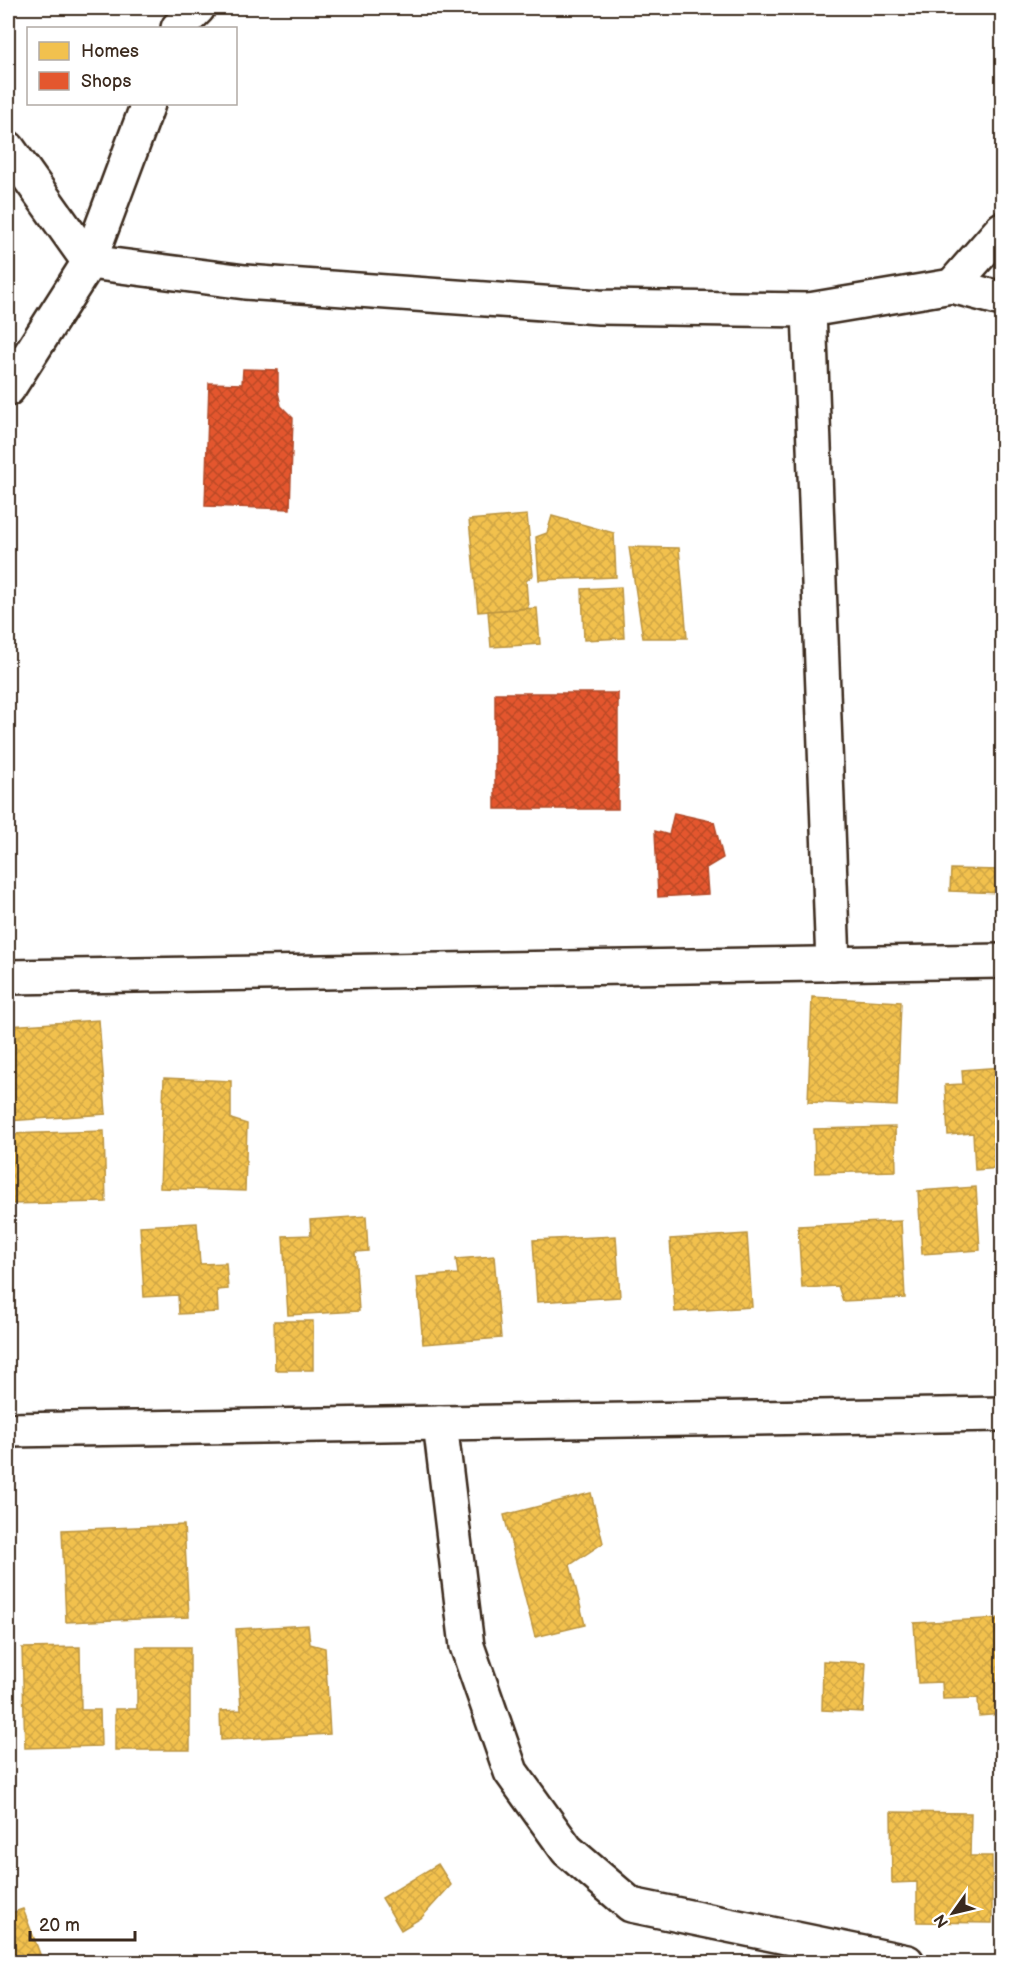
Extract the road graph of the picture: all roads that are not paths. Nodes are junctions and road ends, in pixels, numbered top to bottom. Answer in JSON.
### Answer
{"nodes":[{"id":1,"x":198,"y":8,"type":"edge"},
{"id":2,"x":179,"y":27,"type":"edge"},
{"id":3,"x":147,"y":105,"type":"edge"},
{"id":4,"x":8,"y":148,"type":"edge"},
{"id":5,"x":1002,"y":229,"type":"edge"},
{"id":6,"x":89,"y":262,"type":"junction"},
{"id":7,"x":952,"y":286,"type":"junction"},
{"id":8,"x":1002,"y":299,"type":"edge"},
{"id":9,"x":809,"y":310,"type":"junction"},
{"id":10,"x":8,"y":389,"type":"edge"},
{"id":11,"x":1002,"y":961,"type":"edge"},
{"id":12,"x":833,"y":964,"type":"junction"},
{"id":13,"x":8,"y":977,"type":"edge"},
{"id":14,"x":1002,"y":1414,"type":"edge"},
{"id":15,"x":440,"y":1423,"type":"junction"},
{"id":16,"x":8,"y":1430,"type":"edge"},
{"id":17,"x":907,"y":1962,"type":"edge"}],
"edges":[{"from":1,"to":2,"type":"street"},
{"from":3,"to":6,"type":"street"},
{"from":4,"to":6,"type":"street"},
{"from":5,"to":7,"type":"street"},
{"from":6,"to":9,"type":"street"},
{"from":6,"to":10,"type":"street"},
{"from":7,"to":8,"type":"street"},
{"from":7,"to":9,"type":"street"},
{"from":9,"to":12,"type":"street"},
{"from":11,"to":12,"type":"street"},
{"from":12,"to":13,"type":"street"},
{"from":14,"to":15,"type":"street"},
{"from":15,"to":16,"type":"street"},
{"from":15,"to":17,"type":"street"}]}
